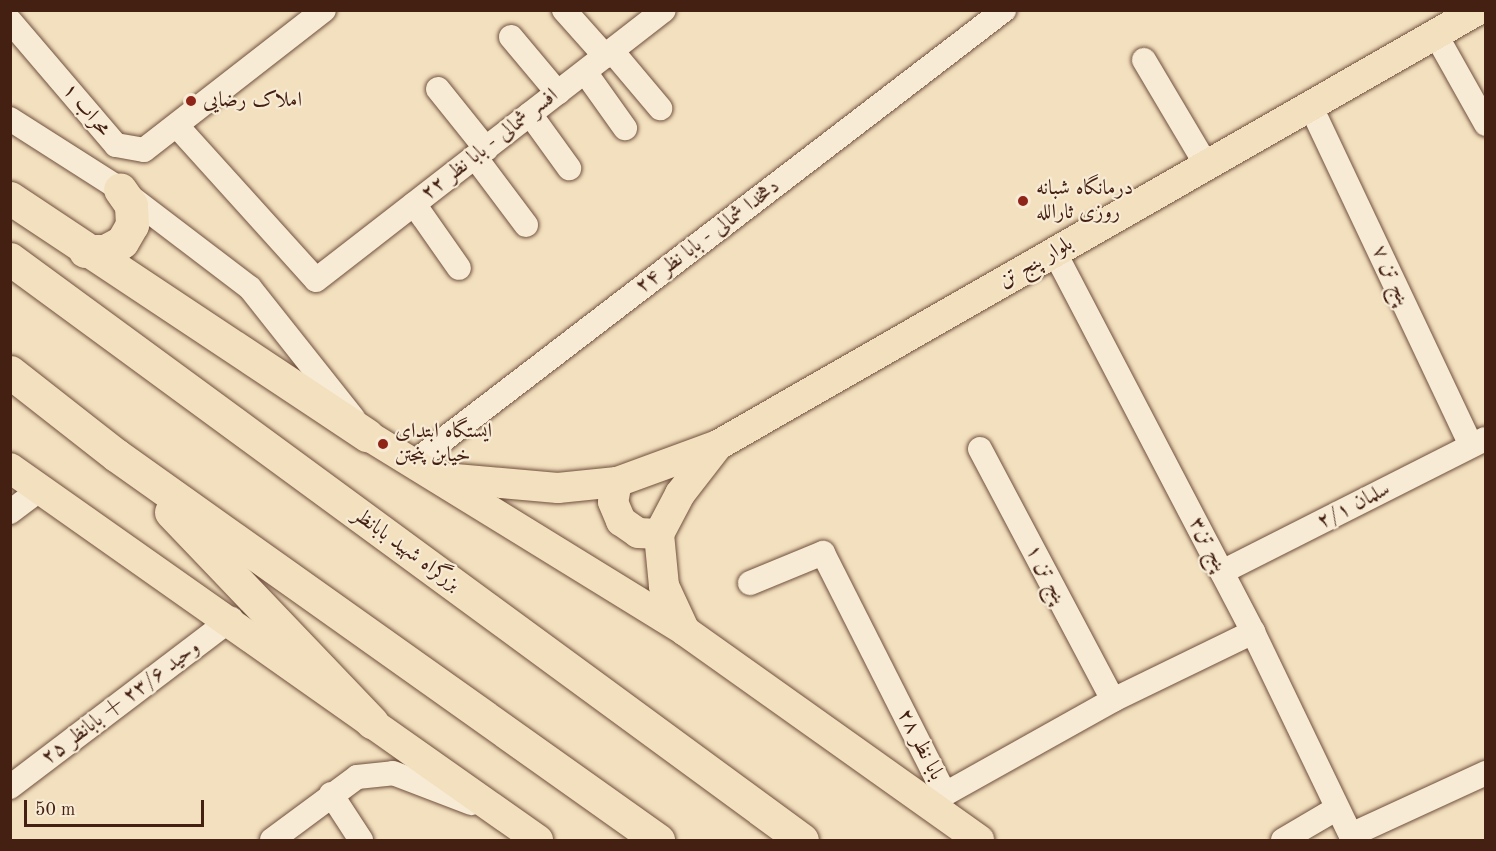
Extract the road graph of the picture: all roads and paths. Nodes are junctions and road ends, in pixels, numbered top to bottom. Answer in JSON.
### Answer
{"nodes":[{"id":1,"x":324,"y":10,"type":"edge"},
{"id":2,"x":564,"y":10,"type":"edge"},
{"id":3,"x":664,"y":10,"type":"edge"},
{"id":4,"x":1004,"y":10,"type":"edge"},
{"id":5,"x":1457,"y":19,"type":"edge"},
{"id":6,"x":10,"y":21,"type":"edge"},
{"id":7,"x":511,"y":38,"type":"dead end"},
{"id":8,"x":608,"y":54,"type":"junction"},
{"id":9,"x":1144,"y":60,"type":"dead end"},
{"id":10,"x":585,"y":72,"type":"junction"},
{"id":11,"x":438,"y":89,"type":"dead end"},
{"id":12,"x":558,"y":93,"type":"junction"},
{"id":13,"x":1311,"y":106,"type":"junction"},
{"id":14,"x":660,"y":108,"type":"dead end"},
{"id":15,"x":530,"y":114,"type":"junction"},
{"id":16,"x":10,"y":119,"type":"edge"},
{"id":17,"x":1485,"y":124,"type":"edge"},
{"id":18,"x":177,"y":126,"type":"junction"},
{"id":19,"x":625,"y":128,"type":"dead end"},
{"id":20,"x":480,"y":153,"type":"junction"},
{"id":21,"x":1207,"y":166,"type":"junction"},
{"id":22,"x":569,"y":168,"type":"dead end"},
{"id":23,"x":120,"y":189,"type":"junction"},
{"id":24,"x":10,"y":198,"type":"edge"},
{"id":25,"x":414,"y":204,"type":"junction"},
{"id":26,"x":526,"y":225,"type":"dead end"},
{"id":27,"x":85,"y":251,"type":"junction"},
{"id":28,"x":1055,"y":253,"type":"junction"},
{"id":29,"x":10,"y":259,"type":"edge"},
{"id":30,"x":459,"y":268,"type":"dead end"},
{"id":31,"x":10,"y":372,"type":"edge"},
{"id":32,"x":367,"y":435,"type":"junction"},
{"id":33,"x":1478,"y":442,"type":"edge"},
{"id":34,"x":718,"y":445,"type":"junction"},
{"id":35,"x":980,"y":449,"type":"dead end"},
{"id":36,"x":116,"y":455,"type":"junction"},
{"id":37,"x":413,"y":463,"type":"junction"},
{"id":38,"x":10,"y":468,"type":"edge"},
{"id":39,"x":444,"y":478,"type":"junction"},
{"id":40,"x":617,"y":482,"type":"junction"},
{"id":41,"x":40,"y":489,"type":"junction"},
{"id":42,"x":10,"y":512,"type":"edge"},
{"id":43,"x":659,"y":534,"type":"junction"},
{"id":44,"x":1222,"y":572,"type":"junction"},
{"id":45,"x":750,"y":583,"type":"dead end"},
{"id":46,"x":231,"y":619,"type":"junction"},
{"id":47,"x":686,"y":631,"type":"junction"},
{"id":48,"x":1253,"y":632,"type":"junction"},
{"id":49,"x":1113,"y":700,"type":"junction"},
{"id":50,"x":372,"y":722,"type":"junction"},
{"id":51,"x":1485,"y":773,"type":"edge"},
{"id":52,"x":892,"y":778,"type":"junction"},
{"id":53,"x":10,"y":787,"type":"edge"},
{"id":54,"x":332,"y":794,"type":"junction"},
{"id":55,"x":1336,"y":809,"type":"junction"},
{"id":56,"x":505,"y":818,"type":"junction"},
{"id":57,"x":1352,"y":838,"type":"edge"},
{"id":58,"x":272,"y":840,"type":"edge"},
{"id":59,"x":361,"y":840,"type":"edge"},
{"id":60,"x":538,"y":840,"type":"edge"},
{"id":61,"x":658,"y":840,"type":"edge"},
{"id":62,"x":802,"y":840,"type":"edge"},
{"id":63,"x":949,"y":840,"type":"edge"},
{"id":64,"x":979,"y":840,"type":"edge"},
{"id":65,"x":1282,"y":840,"type":"edge"}],
"edges":[{"from":1,"to":18,"type":"street","name":"محراب ۱"},
{"from":2,"to":8,"type":"street"},
{"from":3,"to":8,"type":"street","name":"افسر شمالی - بابا نظر ۲۲"},
{"from":4,"to":37,"type":"street","name":"دهخدا شمالی - بابا نظر ۲۴"},
{"from":5,"to":13,"type":"main road","name":"بلوار پنج تن"},
{"from":5,"to":17,"type":"street"},
{"from":6,"to":18,"type":"street","name":"محراب ۱"},
{"from":7,"to":12,"type":"street"},
{"from":8,"to":10,"type":"street","name":"افسر شمالی - بابا نظر ۲۲"},
{"from":8,"to":14,"type":"street"},
{"from":9,"to":21,"type":"street"},
{"from":10,"to":12,"type":"street","name":"افسر شمالی - بابا نظر ۲۲"},
{"from":10,"to":19,"type":"street"},
{"from":11,"to":20,"type":"street"},
{"from":12,"to":15,"type":"street","name":"افسر شمالی - بابا نظر ۲۲"},
{"from":13,"to":21,"type":"main road","name":"بلوار پنج تن"},
{"from":13,"to":33,"type":"street","name":"پنج تن ۷"},
{"from":15,"to":20,"type":"street","name":"افسر شمالی - بابا نظر ۲۲"},
{"from":15,"to":22,"type":"street"},
{"from":16,"to":23,"type":"street"},
{"from":18,"to":25,"type":"street","name":"افسر شمالی - بابا نظر ۲۲"},
{"from":20,"to":25,"type":"street","name":"افسر شمالی - بابا نظر ۲۲"},
{"from":20,"to":26,"type":"street"},
{"from":21,"to":28,"type":"main road","name":"بلوار پنج تن"},
{"from":23,"to":27,"type":"highway"},
{"from":23,"to":32,"type":"street"},
{"from":24,"to":27,"type":"highway"},
{"from":25,"to":30,"type":"street"},
{"from":27,"to":32,"type":"highway"},
{"from":28,"to":34,"type":"main road","name":"بلوار پنج تن"},
{"from":28,"to":44,"type":"street","name":"پنج تن۳"},
{"from":29,"to":62,"type":"highway","name":"بزرگراه شهید بابانظر"},
{"from":31,"to":36,"type":"highway"},
{"from":32,"to":37,"type":"main road"},
{"from":33,"to":44,"type":"street","name":"سلمان ۲/۱"},
{"from":34,"to":40,"type":"main road"},
{"from":34,"to":43,"type":"main road"},
{"from":35,"to":49,"type":"street","name":"پنج تن ۱"},
{"from":36,"to":50,"type":"highway"},
{"from":36,"to":61,"type":"highway"},
{"from":37,"to":39,"type":"main road"},
{"from":38,"to":41,"type":"main road"},
{"from":39,"to":40,"type":"main road"},
{"from":39,"to":47,"type":"main road"},
{"from":40,"to":43,"type":"main road"},
{"from":41,"to":42,"type":"street"},
{"from":41,"to":46,"type":"main road"},
{"from":43,"to":47,"type":"main road"},
{"from":44,"to":48,"type":"street","name":"پنج تن۳"},
{"from":45,"to":49,"type":"street","name":"بابا نظر ۲۸"},
{"from":46,"to":50,"type":"main road"},
{"from":46,"to":53,"type":"street","name":"وحید ۲۳/۶ + بابانظر ۲۵"},
{"from":47,"to":52,"type":"main road"},
{"from":48,"to":49,"type":"street","name":"بابا نظر ۲۸"},
{"from":48,"to":55,"type":"street","name":"پنج تن۳"},
{"from":50,"to":56,"type":"main road"},
{"from":51,"to":57,"type":"street"},
{"from":52,"to":63,"type":"main road"},
{"from":52,"to":64,"type":"main road"},
{"from":54,"to":56,"type":"street"},
{"from":54,"to":58,"type":"street"},
{"from":54,"to":59,"type":"street"},
{"from":55,"to":57,"type":"street","name":"پنج تن۳"},
{"from":55,"to":65,"type":"street"},
{"from":56,"to":60,"type":"main road"}]}
